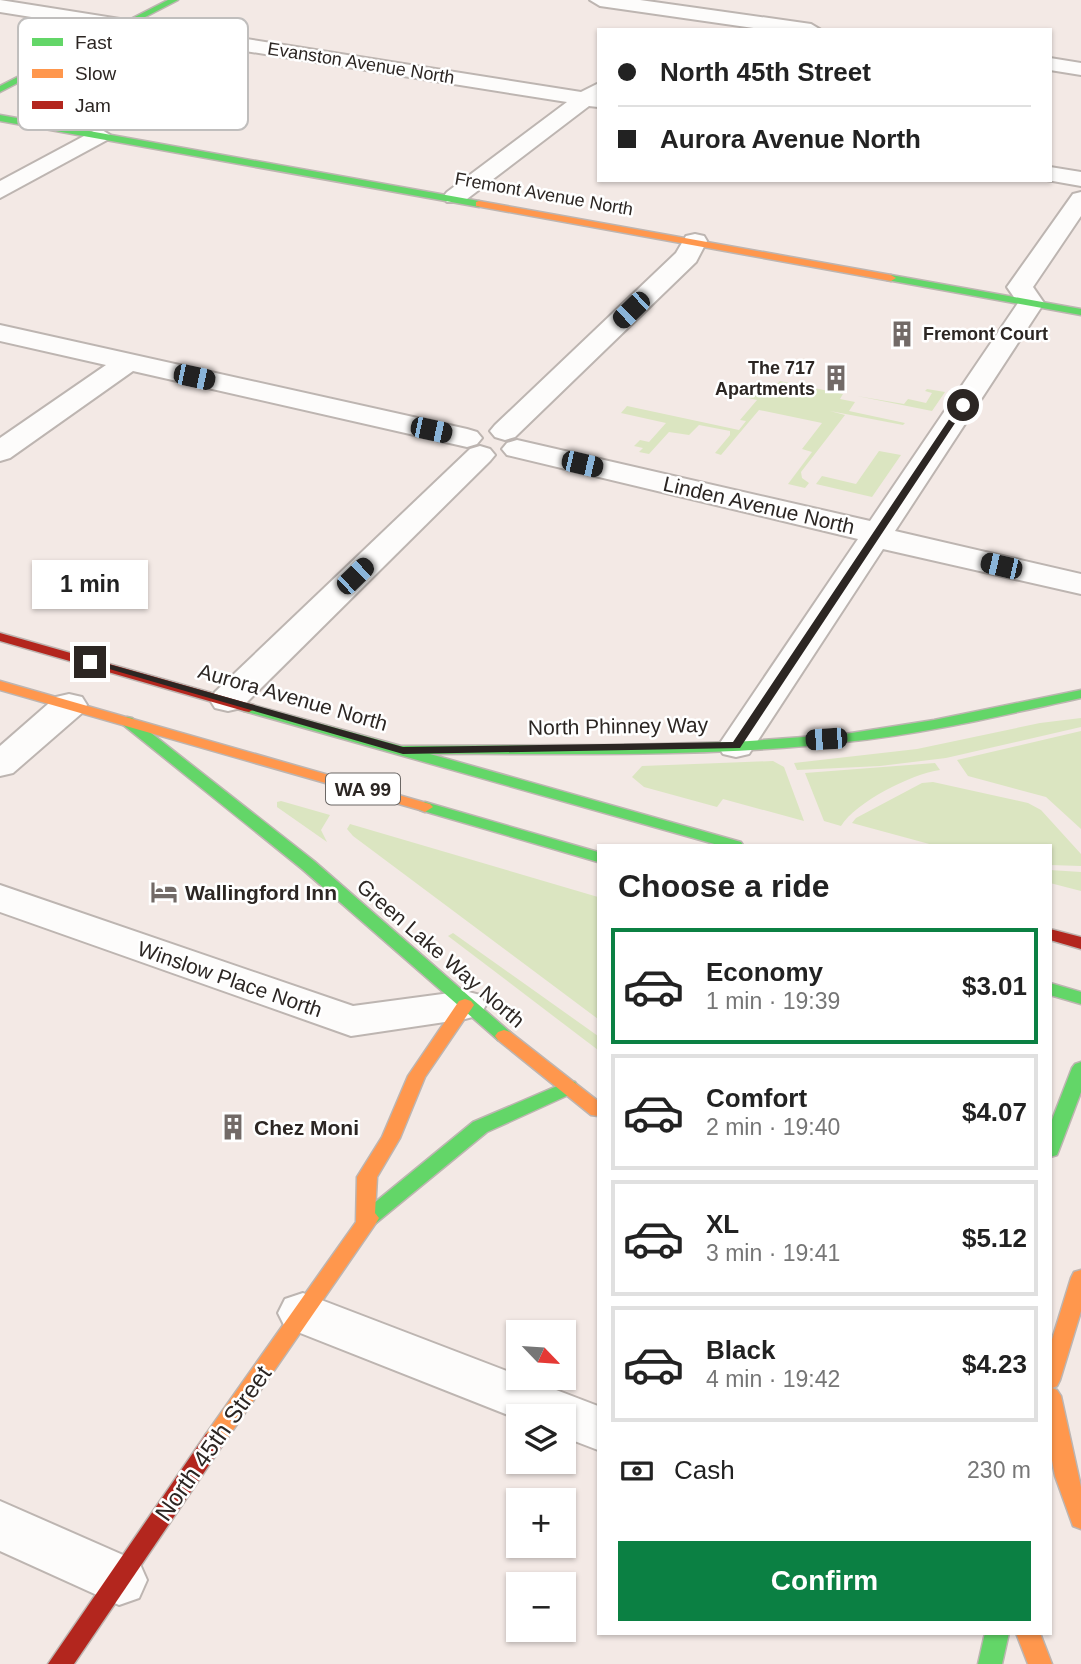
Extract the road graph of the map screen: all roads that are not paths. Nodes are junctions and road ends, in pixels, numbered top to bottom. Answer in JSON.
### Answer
{"nodes":[{"id":1,"x":174,"y":0,"type":"edge"},
{"id":2,"x":600,"y":0,"type":"edge"},
{"id":3,"x":717,"y":0,"type":"edge"},
{"id":4,"x":0,"y":6,"type":"edge"},
{"id":5,"x":699,"y":14,"type":"junction"},
{"id":6,"x":75,"y":18,"type":"edge"},
{"id":7,"x":140,"y":18,"type":"edge"},
{"id":8,"x":680,"y":28,"type":"edge"},
{"id":9,"x":796,"y":28,"type":"edge"},
{"id":10,"x":248,"y":44,"type":"edge"},
{"id":11,"x":1052,"y":64,"type":"edge"},
{"id":12,"x":1081,"y":68,"type":"edge"},
{"id":13,"x":18,"y":80,"type":"edge"},
{"id":14,"x":0,"y":89,"type":"edge"},
{"id":15,"x":594,"y":96,"type":"edge"},
{"id":16,"x":0,"y":118,"type":"edge"},
{"id":17,"x":18,"y":121,"type":"edge"},
{"id":18,"x":70,"y":130,"type":"edge"},
{"id":19,"x":99,"y":135,"type":"junction"},
{"id":20,"x":1052,"y":174,"type":"edge"},
{"id":21,"x":1081,"y":179,"type":"edge"},
{"id":22,"x":0,"y":191,"type":"edge"},
{"id":23,"x":454,"y":197,"type":"junction"},
{"id":24,"x":1081,"y":199,"type":"edge"},
{"id":25,"x":695,"y":242,"type":"junction"},
{"id":26,"x":1031,"y":303,"type":"junction"},
{"id":27,"x":1081,"y":312,"type":"edge"},
{"id":28,"x":0,"y":333,"type":"edge"},
{"id":29,"x":128,"y":362,"type":"junction"},
{"id":30,"x":511,"y":440,"type":"junction"},
{"id":31,"x":474,"y":447,"type":"junction"},
{"id":32,"x":0,"y":452,"type":"edge"},
{"id":33,"x":876,"y":535,"type":"junction"},
{"id":34,"x":1081,"y":584,"type":"edge"},
{"id":35,"x":0,"y":637,"type":"edge"},
{"id":36,"x":0,"y":685,"type":"edge"},
{"id":37,"x":1081,"y":694,"type":"edge"},
{"id":38,"x":228,"y":700,"type":"junction"},
{"id":39,"x":69,"y":705,"type":"junction"},
{"id":40,"x":127,"y":721,"type":"junction"},
{"id":41,"x":736,"y":746,"type":"junction"},
{"id":42,"x":403,"y":750,"type":"junction"},
{"id":43,"x":0,"y":765,"type":"edge"},
{"id":44,"x":732,"y":844,"type":"edge"},
{"id":45,"x":597,"y":858,"type":"edge"},
{"id":46,"x":0,"y":898,"type":"edge"},
{"id":47,"x":1052,"y":935,"type":"edge"},
{"id":48,"x":1081,"y":943,"type":"edge"},
{"id":49,"x":1052,"y":990,"type":"edge"},
{"id":50,"x":1081,"y":998,"type":"edge"},
{"id":51,"x":465,"y":1005,"type":"junction"},
{"id":52,"x":1081,"y":1068,"type":"edge"},
{"id":53,"x":569,"y":1087,"type":"junction"},
{"id":54,"x":597,"y":1109,"type":"edge"},
{"id":55,"x":1052,"y":1145,"type":"edge"},
{"id":56,"x":365,"y":1221,"type":"junction"},
{"id":57,"x":1081,"y":1278,"type":"edge"},
{"id":58,"x":303,"y":1313,"type":"junction"},
{"id":59,"x":1053,"y":1355,"type":"edge"},
{"id":60,"x":1052,"y":1406,"type":"edge"},
{"id":61,"x":597,"y":1428,"type":"edge"},
{"id":62,"x":1081,"y":1519,"type":"edge"},
{"id":63,"x":0,"y":1525,"type":"edge"},
{"id":64,"x":119,"y":1580,"type":"junction"},
{"id":65,"x":997,"y":1635,"type":"edge"},
{"id":66,"x":1029,"y":1635,"type":"edge"},
{"id":67,"x":60,"y":1664,"type":"edge"},
{"id":68,"x":990,"y":1664,"type":"edge"},
{"id":69,"x":1040,"y":1664,"type":"edge"}],
"edges":[{"from":1,"to":7,"type":"main road"},
{"from":2,"to":5,"type":"street"},
{"from":3,"to":5,"type":"street"},
{"from":4,"to":6,"type":"street","name":"Evanston Avenue North"},
{"from":5,"to":8,"type":"street"},
{"from":5,"to":9,"type":"street"},
{"from":10,"to":15,"type":"street","name":"Evanston Avenue North"},
{"from":11,"to":12,"type":"street"},
{"from":13,"to":14,"type":"main road"},
{"from":15,"to":23,"type":"street"},
{"from":16,"to":17,"type":"main road","name":"Fremont Avenue North"},
{"from":18,"to":19,"type":"main road","name":"Fremont Avenue North"},
{"from":19,"to":22,"type":"street"},
{"from":19,"to":23,"type":"main road","name":"Fremont Avenue North"},
{"from":20,"to":21,"type":"street"},
{"from":23,"to":25,"type":"main road","name":"Fremont Avenue North"},
{"from":24,"to":26,"type":"street"},
{"from":25,"to":26,"type":"main road","name":"Fremont Avenue North"},
{"from":25,"to":30,"type":"street"},
{"from":26,"to":27,"type":"main road","name":"Fremont Avenue North"},
{"from":26,"to":33,"type":"street"},
{"from":28,"to":29,"type":"street"},
{"from":29,"to":31,"type":"street"},
{"from":29,"to":32,"type":"street"},
{"from":30,"to":31,"type":"street"},
{"from":30,"to":33,"type":"street","name":"Linden Avenue North"},
{"from":31,"to":38,"type":"street"},
{"from":33,"to":34,"type":"street","name":"Linden Avenue North"},
{"from":33,"to":41,"type":"street"},
{"from":35,"to":38,"type":"main road","name":"Aurora Avenue North","number":"WA 99"},
{"from":36,"to":39,"type":"main road","number":"WA 99"},
{"from":37,"to":41,"type":"main road","name":"North Phinney Way"},
{"from":38,"to":42,"type":"main road","name":"Aurora Avenue North","number":"WA 99"},
{"from":39,"to":40,"type":"main road","number":"WA 99"},
{"from":39,"to":43,"type":"street"},
{"from":40,"to":45,"type":"main road","number":"WA 99"},
{"from":40,"to":51,"type":"main road","name":"Green Lake Way North"},
{"from":41,"to":42,"type":"main road","name":"North Phinney Way"},
{"from":42,"to":44,"type":"main road","name":"Aurora Avenue North","number":"WA 99"},
{"from":46,"to":51,"type":"street","name":"Winslow Place North"},
{"from":47,"to":48,"type":"main road"},
{"from":49,"to":50,"type":"main road"},
{"from":51,"to":53,"type":"main road","name":"Green Lake Way North"},
{"from":51,"to":56,"type":"main road"},
{"from":52,"to":55,"type":"main road"},
{"from":53,"to":54,"type":"main road","name":"Green Lake Way North"},
{"from":53,"to":56,"type":"main road","name":"North 45th Street"},
{"from":56,"to":58,"type":"main road","name":"North 45th Street"},
{"from":57,"to":59,"type":"main road"},
{"from":58,"to":61,"type":"street"},
{"from":58,"to":64,"type":"main road","name":"North 45th Street"},
{"from":60,"to":62,"type":"main road"},
{"from":63,"to":64,"type":"street"},
{"from":64,"to":67,"type":"main road","name":"North 45th Street"},
{"from":65,"to":68,"type":"main road"},
{"from":66,"to":69,"type":"main road"}]}
